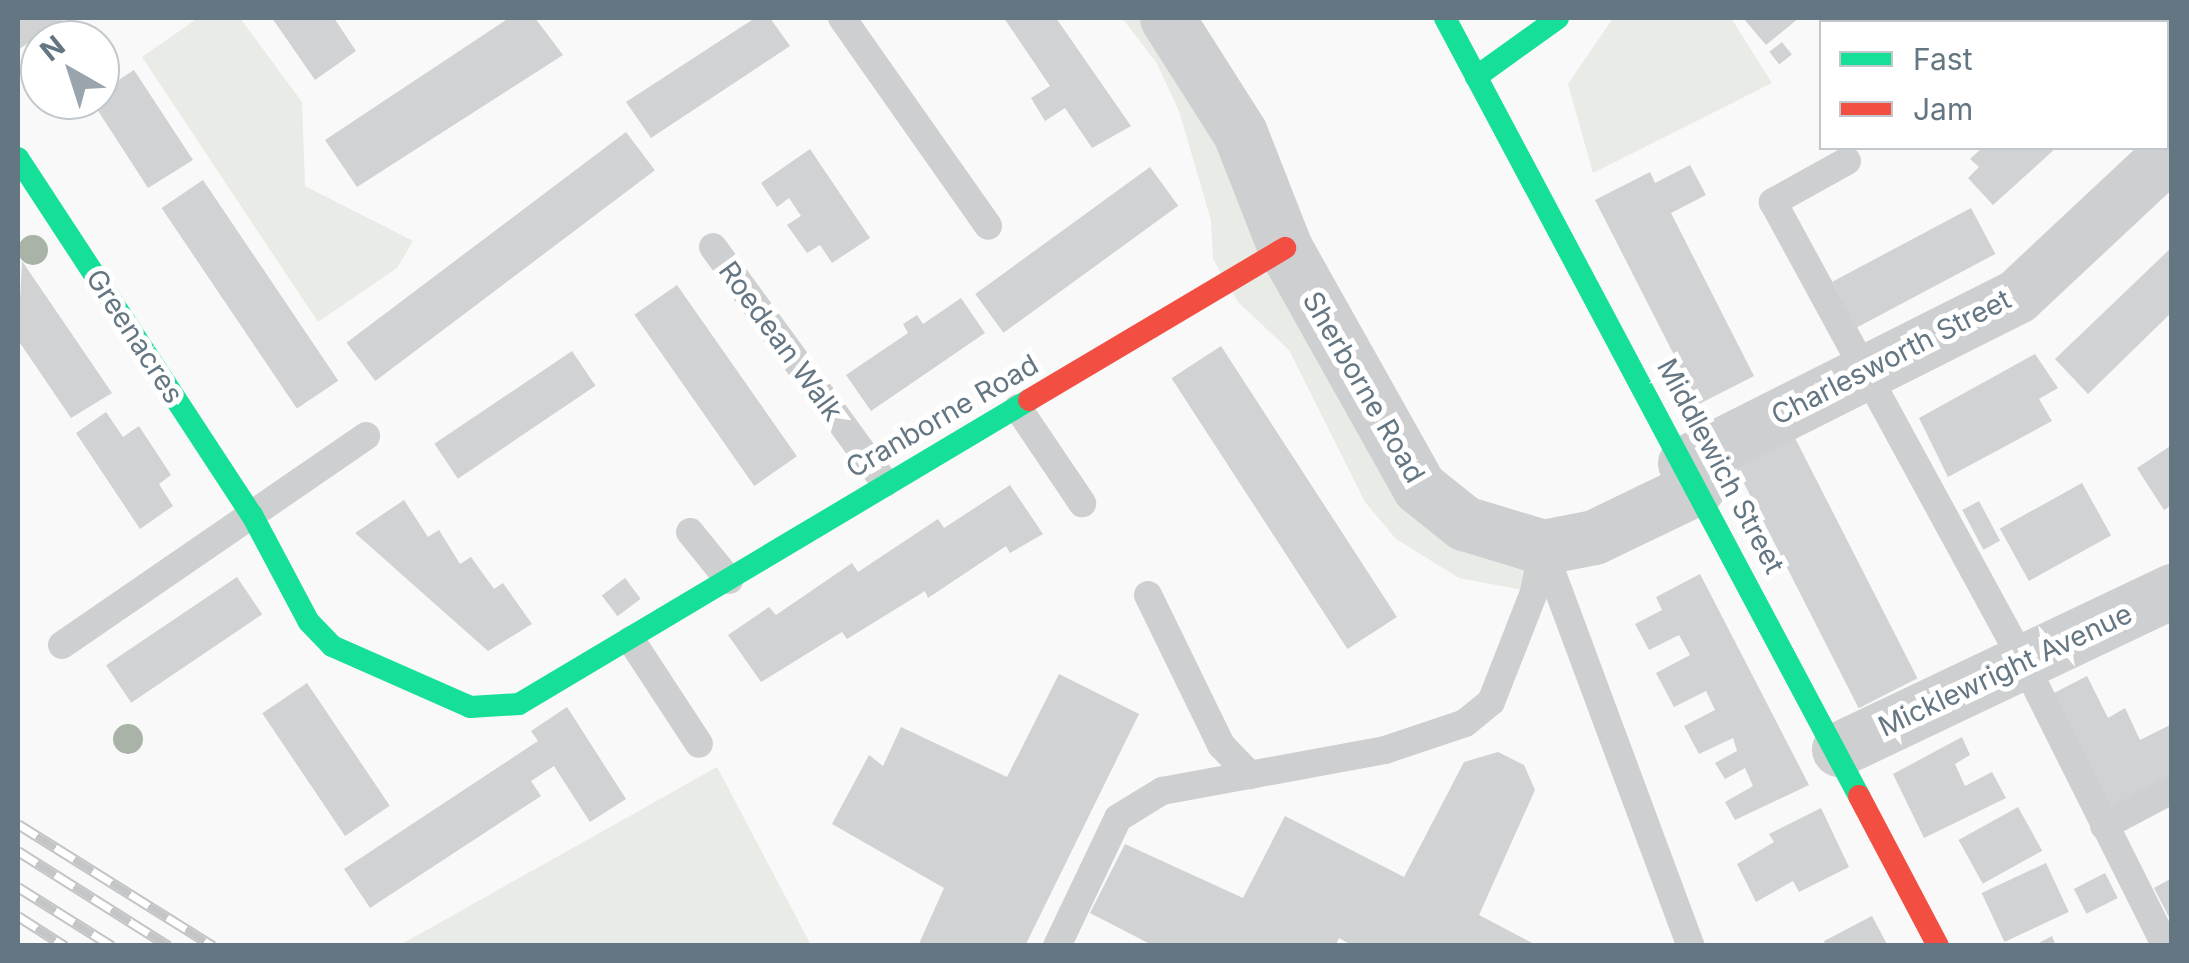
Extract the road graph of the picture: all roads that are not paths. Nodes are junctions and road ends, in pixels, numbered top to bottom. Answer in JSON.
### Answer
{"nodes":[{"id":1,"x":842,"y":18,"type":"edge"},
{"id":2,"x":1167,"y":18,"type":"edge"},
{"id":3,"x":1446,"y":18,"type":"edge"},
{"id":4,"x":1558,"y":18,"type":"edge"},
{"id":5,"x":1476,"y":78,"type":"junction"},
{"id":6,"x":2172,"y":151,"type":"edge"},
{"id":7,"x":18,"y":158,"type":"edge"},
{"id":8,"x":1848,"y":161,"type":"dead end"},
{"id":9,"x":988,"y":226,"type":"dead end"},
{"id":10,"x":713,"y":248,"type":"dead end"},
{"id":11,"x":1285,"y":248,"type":"junction"},
{"id":12,"x":1866,"y":368,"type":"junction"},
{"id":13,"x":1018,"y":408,"type":"junction"},
{"id":14,"x":366,"y":436,"type":"dead end"},
{"id":15,"x":1692,"y":475,"type":"junction"},
{"id":16,"x":884,"y":483,"type":"junction"},
{"id":17,"x":1082,"y":504,"type":"dead end"},
{"id":18,"x":252,"y":515,"type":"junction"},
{"id":19,"x":690,"y":532,"type":"dead end"},
{"id":20,"x":1543,"y":547,"type":"junction"},
{"id":21,"x":729,"y":580,"type":"junction"},
{"id":22,"x":2172,"y":591,"type":"edge"},
{"id":23,"x":1148,"y":595,"type":"dead end"},
{"id":24,"x":631,"y":640,"type":"junction"},
{"id":25,"x":62,"y":645,"type":"dead end"},
{"id":26,"x":2024,"y":663,"type":"junction"},
{"id":27,"x":699,"y":744,"type":"dead end"},
{"id":28,"x":1839,"y":749,"type":"junction"},
{"id":29,"x":1250,"y":775,"type":"junction"},
{"id":30,"x":2172,"y":790,"type":"edge"},
{"id":31,"x":2104,"y":826,"type":"junction"},
{"id":32,"x":1058,"y":946,"type":"edge"},
{"id":33,"x":1692,"y":946,"type":"edge"},
{"id":34,"x":1938,"y":946,"type":"edge"},
{"id":35,"x":2166,"y":946,"type":"edge"}],
"edges":[{"from":1,"to":9,"type":"lane"},
{"from":2,"to":11,"type":"street","name":"Sherborne Road"},
{"from":3,"to":5,"type":"street","name":"Middlewich Street"},
{"from":4,"to":5,"type":"street"},
{"from":5,"to":15,"type":"street","name":"Middlewich Street"},
{"from":6,"to":12,"type":"street","name":"Charlesworth Street"},
{"from":7,"to":18,"type":"street","name":"Greenacres"},
{"from":8,"to":12,"type":"lane"},
{"from":10,"to":16,"type":"lane","name":"Roedean Walk"},
{"from":11,"to":13,"type":"street","name":"Cranborne Road"},
{"from":11,"to":20,"type":"street","name":"Sherborne Road"},
{"from":12,"to":15,"type":"street","name":"Charlesworth Street"},
{"from":12,"to":26,"type":"lane"},
{"from":13,"to":16,"type":"street","name":"Cranborne Road"},
{"from":13,"to":17,"type":"lane"},
{"from":14,"to":18,"type":"lane"},
{"from":15,"to":20,"type":"street","name":"Sherborne Road"},
{"from":15,"to":28,"type":"street","name":"Middlewich Street"},
{"from":16,"to":21,"type":"street","name":"Cranborne Road"},
{"from":18,"to":24,"type":"street","name":"Greenacres"},
{"from":18,"to":25,"type":"lane"},
{"from":19,"to":21,"type":"lane"},
{"from":20,"to":29,"type":"lane"},
{"from":20,"to":33,"type":"lane"},
{"from":21,"to":24,"type":"street","name":"Cranborne Road"},
{"from":22,"to":26,"type":"street","name":"Micklewright Avenue"},
{"from":23,"to":29,"type":"lane"},
{"from":24,"to":27,"type":"lane"},
{"from":26,"to":28,"type":"street","name":"Micklewright Avenue"},
{"from":26,"to":31,"type":"lane"},
{"from":28,"to":34,"type":"street","name":"Middlewich Street"},
{"from":29,"to":32,"type":"lane"},
{"from":30,"to":31,"type":"lane"},
{"from":31,"to":35,"type":"lane"}]}
